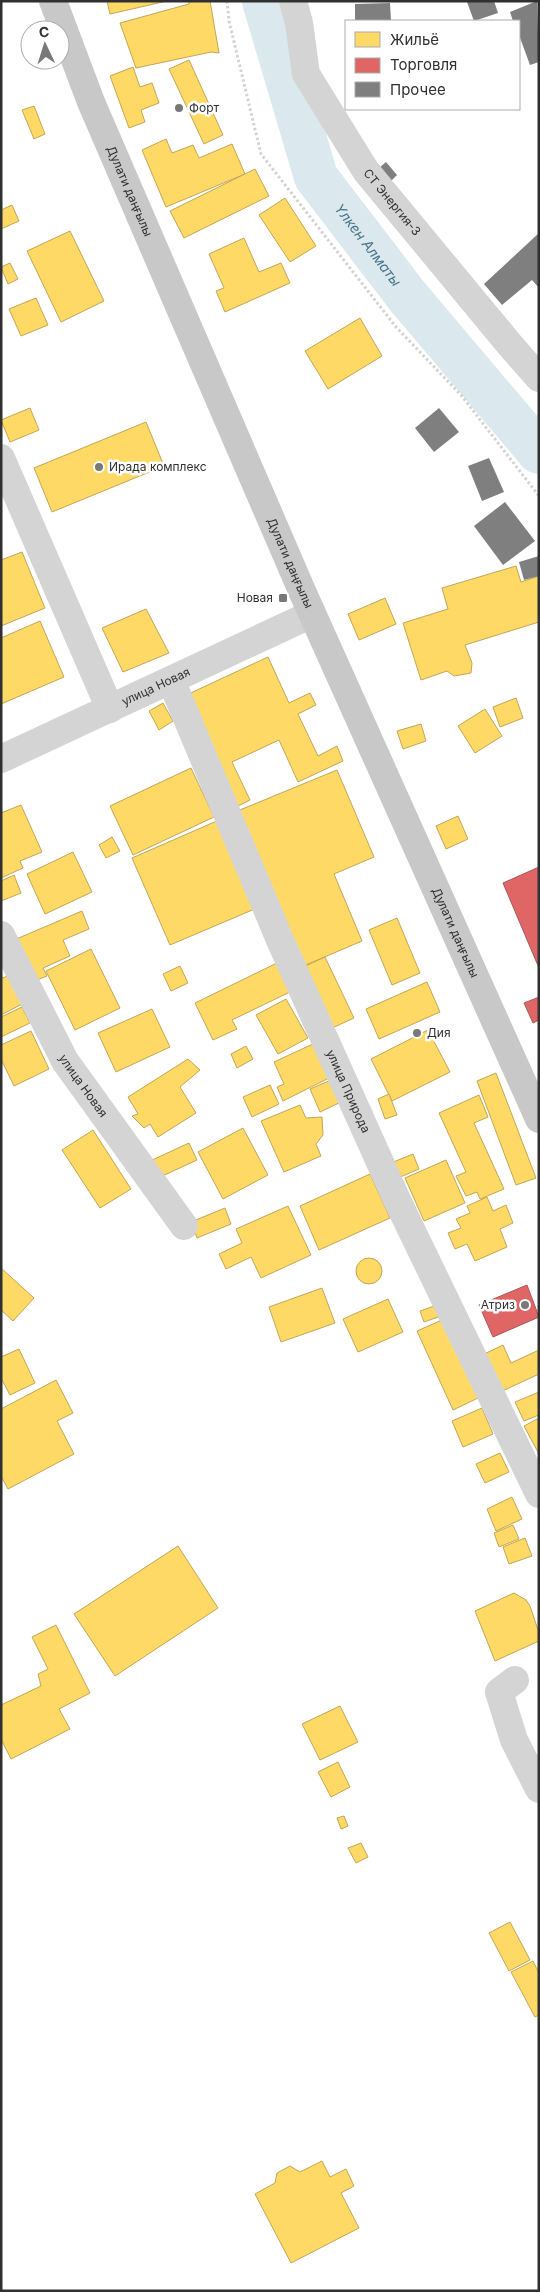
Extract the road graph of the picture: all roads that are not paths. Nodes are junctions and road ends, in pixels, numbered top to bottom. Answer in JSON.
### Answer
{"nodes":[{"id":1,"x":53,"y":1,"type":"edge"},
{"id":2,"x":293,"y":1,"type":"edge"},
{"id":3,"x":539,"y":378,"type":"edge"},
{"id":4,"x":1,"y":458,"type":"edge"},
{"id":5,"x":312,"y":614,"type":"junction"},
{"id":6,"x":171,"y":680,"type":"junction"},
{"id":7,"x":110,"y":709,"type":"junction"},
{"id":8,"x":1,"y":759,"type":"edge"},
{"id":9,"x":1,"y":935,"type":"edge"},
{"id":10,"x":539,"y":1119,"type":"edge"},
{"id":11,"x":184,"y":1226,"type":"dead end"},
{"id":12,"x":539,"y":1494,"type":"edge"},
{"id":13,"x":515,"y":1680,"type":"dead end"},
{"id":14,"x":539,"y":1789,"type":"edge"}],
"edges":[{"from":1,"to":5,"type":"main road","name":"Дулати даңғылы"},
{"from":2,"to":3,"type":"street","name":"СТ Энергия-3"},
{"from":4,"to":7,"type":"street"},
{"from":5,"to":6,"type":"street","name":"улица Новая"},
{"from":5,"to":10,"type":"main road","name":"Дулати даңғылы"},
{"from":6,"to":7,"type":"street","name":"улица Новая"},
{"from":6,"to":12,"type":"street","name":"улица Природа"},
{"from":7,"to":8,"type":"street","name":"улица Новая"},
{"from":9,"to":11,"type":"street","name":"улица Новая"},
{"from":13,"to":14,"type":"street"}]}
